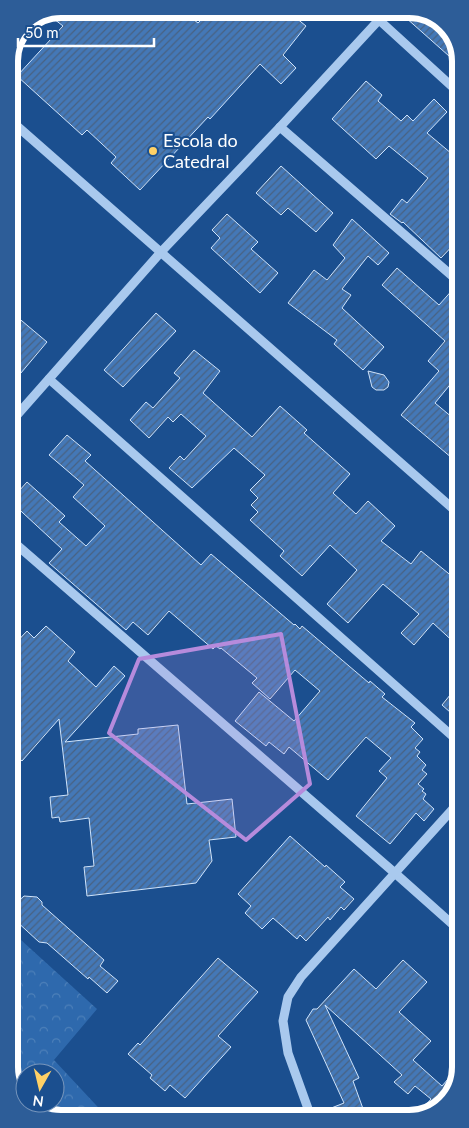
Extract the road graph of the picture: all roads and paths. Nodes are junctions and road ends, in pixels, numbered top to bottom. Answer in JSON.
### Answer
{"nodes":[{"id":1,"x":380,"y":19,"type":"joint"},
{"id":2,"x":452,"y":86,"type":"edge"},
{"id":3,"x":18,"y":127,"type":"edge"},
{"id":4,"x":280,"y":127,"type":"junction"},
{"id":5,"x":161,"y":252,"type":"junction"},
{"id":6,"x":452,"y":275,"type":"edge"},
{"id":7,"x":49,"y":379,"type":"junction"},
{"id":8,"x":18,"y":414,"type":"edge"},
{"id":9,"x":452,"y":508,"type":"edge"},
{"id":10,"x":18,"y":546,"type":"edge"},
{"id":11,"x":452,"y":736,"type":"edge"},
{"id":12,"x":452,"y":810,"type":"edge"},
{"id":13,"x":396,"y":874,"type":"junction"},
{"id":14,"x":452,"y":924,"type":"edge"},
{"id":15,"x":308,"y":1110,"type":"edge"}],
"edges":[{"from":1,"to":2,"type":"street"},
{"from":1,"to":4,"type":"street"},
{"from":3,"to":5,"type":"street"},
{"from":4,"to":5,"type":"street"},
{"from":4,"to":6,"type":"street"},
{"from":5,"to":7,"type":"street"},
{"from":5,"to":9,"type":"street"},
{"from":7,"to":8,"type":"street"},
{"from":7,"to":11,"type":"street"},
{"from":10,"to":13,"type":"street"},
{"from":12,"to":13,"type":"street"},
{"from":13,"to":14,"type":"street"},
{"from":13,"to":15,"type":"street"}]}
